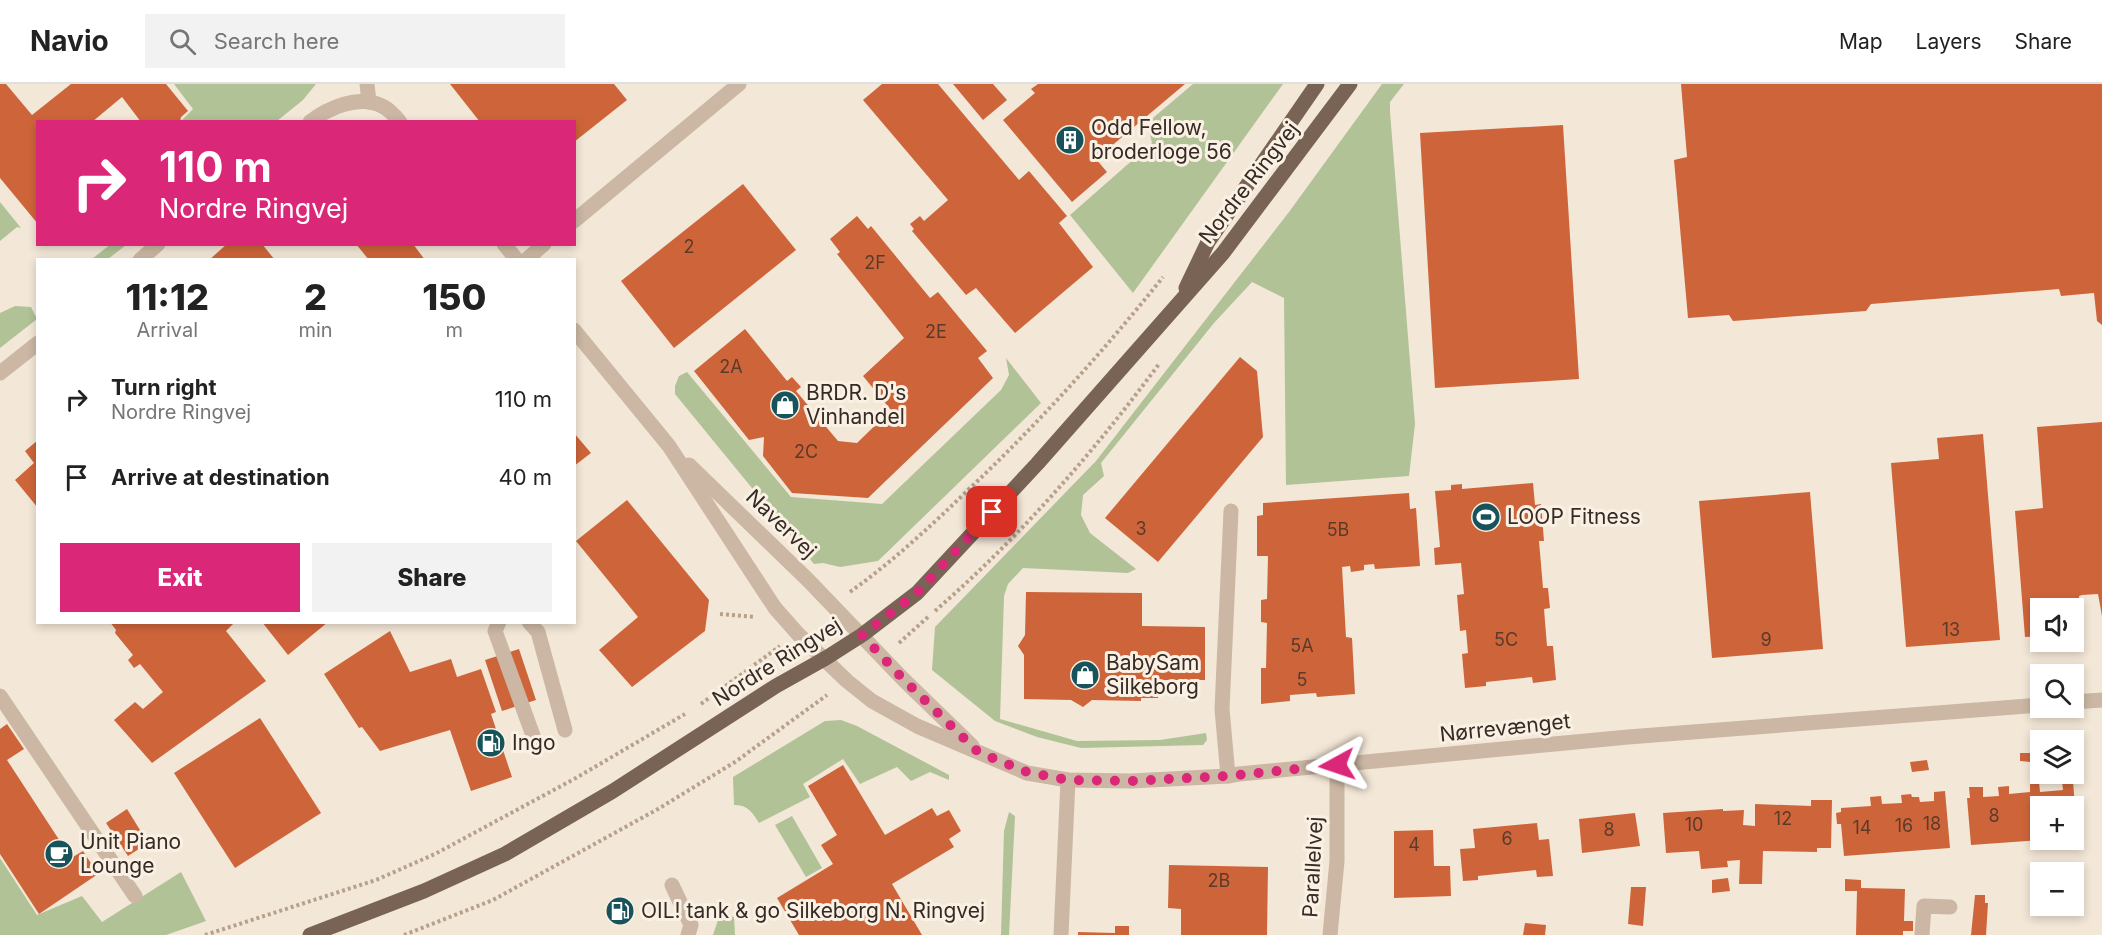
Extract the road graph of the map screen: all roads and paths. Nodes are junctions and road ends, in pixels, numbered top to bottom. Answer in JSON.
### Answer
{"nodes":[{"id":1,"x":368,"y":84,"type":"edge"},
{"id":2,"x":739,"y":84,"type":"edge"},
{"id":3,"x":1317,"y":84,"type":"edge"},
{"id":4,"x":1350,"y":84,"type":"edge"},
{"id":5,"x":369,"y":102,"type":"junction"},
{"id":6,"x":314,"y":120,"type":"edge"},
{"id":7,"x":398,"y":120,"type":"edge"},
{"id":8,"x":576,"y":219,"type":"edge"},
{"id":9,"x":156,"y":246,"type":"edge"},
{"id":10,"x":506,"y":246,"type":"edge"},
{"id":11,"x":542,"y":246,"type":"edge"},
{"id":12,"x":142,"y":258,"type":"edge"},
{"id":13,"x":515,"y":258,"type":"edge"},
{"id":14,"x":527,"y":258,"type":"edge"},
{"id":15,"x":1165,"y":275,"type":"dead end"},
{"id":16,"x":1177,"y":305,"type":"junction"},
{"id":17,"x":576,"y":332,"type":"edge"},
{"id":18,"x":36,"y":345,"type":"edge"},
{"id":19,"x":0,"y":373,"type":"edge"},
{"id":20,"x":669,"y":446,"type":"junction"},
{"id":21,"x":1232,"y":510,"type":"dead end"},
{"id":22,"x":832,"y":604,"type":"junction"},
{"id":23,"x":775,"y":608,"type":"junction"},
{"id":24,"x":720,"y":614,"type":"dead end"},
{"id":25,"x":498,"y":624,"type":"edge"},
{"id":26,"x":531,"y":624,"type":"edge"},
{"id":27,"x":798,"y":634,"type":"junction"},
{"id":28,"x":862,"y":635,"type":"junction"},
{"id":29,"x":826,"y":658,"type":"junction"},
{"id":30,"x":847,"y":681,"type":"junction"},
{"id":31,"x":0,"y":696,"type":"edge"},
{"id":32,"x":2102,"y":700,"type":"edge"},
{"id":33,"x":2084,"y":701,"type":"edge"},
{"id":34,"x":2030,"y":706,"type":"edge"},
{"id":35,"x":565,"y":730,"type":"dead end"},
{"id":36,"x":535,"y":741,"type":"dead end"},
{"id":37,"x":978,"y":752,"type":"junction"},
{"id":38,"x":1337,"y":765,"type":"junction"},
{"id":39,"x":1228,"y":776,"type":"junction"},
{"id":40,"x":1068,"y":780,"type":"junction"},
{"id":41,"x":672,"y":885,"type":"dead end"},
{"id":42,"x":135,"y":896,"type":"dead end"},
{"id":43,"x":1950,"y":907,"type":"dead end"},
{"id":44,"x":205,"y":935,"type":"edge"},
{"id":45,"x":310,"y":935,"type":"edge"},
{"id":46,"x":404,"y":935,"type":"edge"},
{"id":47,"x":688,"y":935,"type":"edge"},
{"id":48,"x":1061,"y":935,"type":"edge"},
{"id":49,"x":1330,"y":935,"type":"edge"},
{"id":50,"x":1922,"y":935,"type":"edge"}],
"edges":[{"from":1,"to":5,"type":"street"},
{"from":2,"to":8,"type":"street"},
{"from":3,"to":16,"type":"main road","name":"Nordre Ringvej"},
{"from":4,"to":16,"type":"main road","name":"Nordre Ringvej"},
{"from":5,"to":6,"type":"street"},
{"from":5,"to":7,"type":"street"},
{"from":9,"to":12,"type":"street"},
{"from":10,"to":13,"type":"street"},
{"from":11,"to":14,"type":"street"},
{"from":15,"to":22,"type":"path"},
{"from":16,"to":28,"type":"main road","name":"Nordre Ringvej"},
{"from":17,"to":20,"type":"street","name":"Navervej"},
{"from":18,"to":19,"type":"street"},
{"from":20,"to":22,"type":"street","name":"Navervej"},
{"from":20,"to":23,"type":"street","name":"Navervej"},
{"from":21,"to":39,"type":"street"},
{"from":22,"to":28,"type":"street","name":"Navervej"},
{"from":23,"to":24,"type":"path"},
{"from":23,"to":27,"type":"street","name":"Navervej"},
{"from":25,"to":36,"type":"street"},
{"from":26,"to":35,"type":"street"},
{"from":27,"to":29,"type":"street","name":"Navervej"},
{"from":27,"to":44,"type":"path"},
{"from":28,"to":29,"type":"main road","name":"Nordre Ringvej"},
{"from":28,"to":37,"type":"street","name":"Nørrevænget"},
{"from":29,"to":30,"type":"street","name":"Nørrevænget"},
{"from":29,"to":45,"type":"main road","name":"Nordre Ringvej"},
{"from":30,"to":37,"type":"street","name":"Nørrevænget"},
{"from":30,"to":46,"type":"path"},
{"from":31,"to":42,"type":"street"},
{"from":32,"to":33,"type":"street"},
{"from":34,"to":38,"type":"street","name":"Nørrevænget"},
{"from":37,"to":40,"type":"street","name":"Nørrevænget"},
{"from":38,"to":39,"type":"street","name":"Nørrevænget"},
{"from":38,"to":49,"type":"street","name":"Parallelvej"},
{"from":39,"to":40,"type":"street","name":"Nørrevænget"},
{"from":40,"to":48,"type":"street"},
{"from":41,"to":47,"type":"street"},
{"from":43,"to":50,"type":"street"}]}
